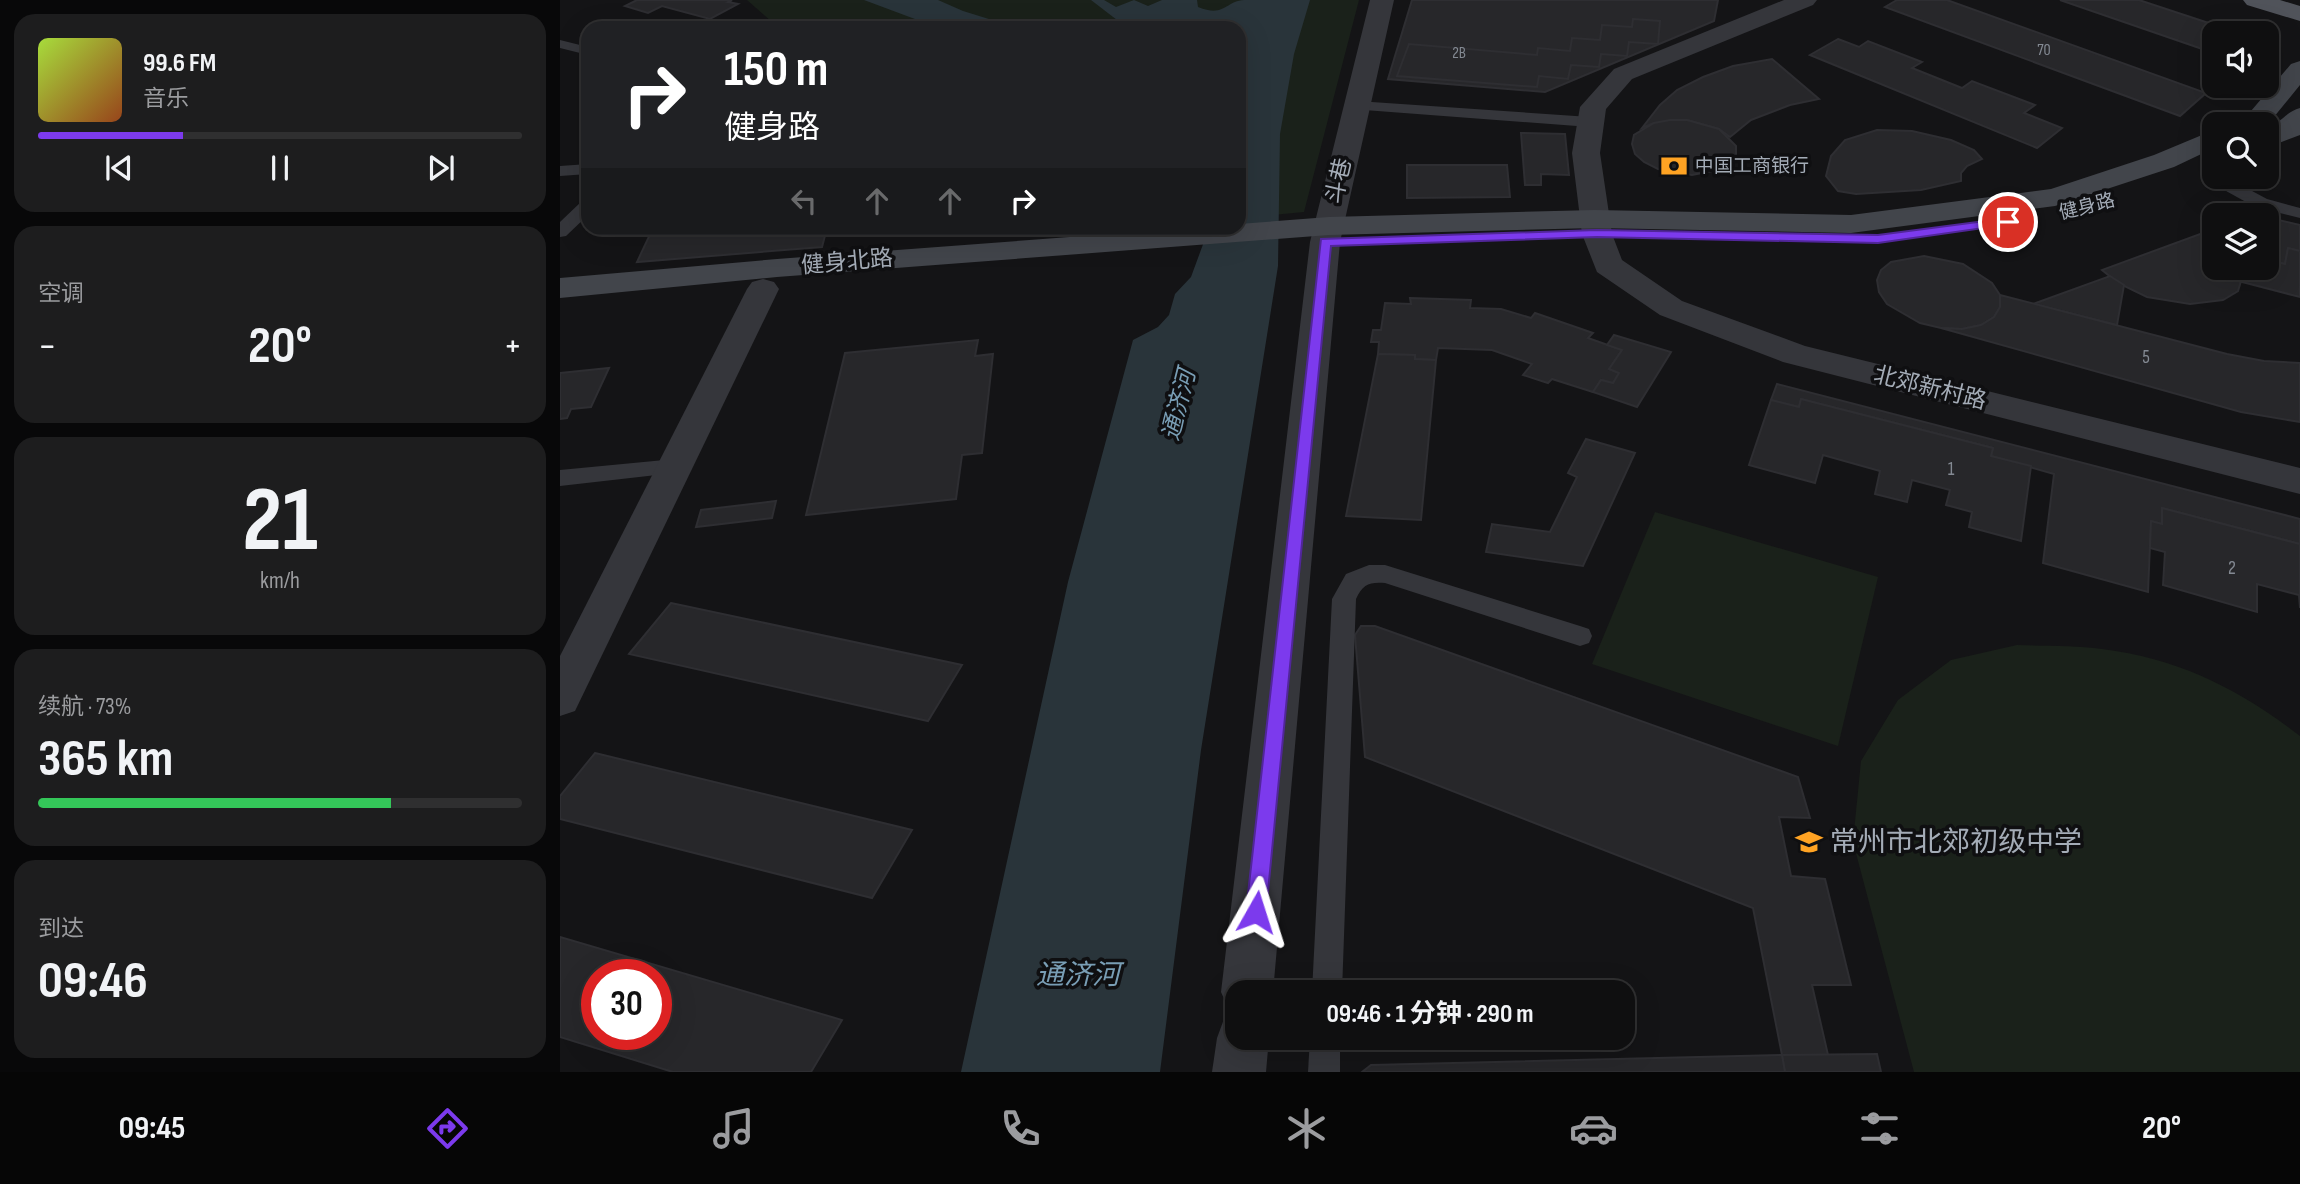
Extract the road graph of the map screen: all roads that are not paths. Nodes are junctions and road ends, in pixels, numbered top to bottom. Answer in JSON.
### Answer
{"nodes":[{"id":1,"x":1382,"y":0,"type":"edge"},
{"id":2,"x":2255,"y":0,"type":"edge"},
{"id":3,"x":1796,"y":1,"type":"edge"},
{"id":4,"x":2300,"y":14,"type":"edge"},
{"id":5,"x":560,"y":44,"type":"edge"},
{"id":6,"x":581,"y":49,"type":"edge"},
{"id":7,"x":2300,"y":69,"type":"edge"},
{"id":8,"x":1357,"y":106,"type":"junction"},
{"id":9,"x":2264,"y":112,"type":"edge"},
{"id":10,"x":2300,"y":117,"type":"edge"},
{"id":11,"x":1590,"y":122,"type":"junction"},
{"id":12,"x":2279,"y":134,"type":"edge"},
{"id":13,"x":2202,"y":144,"type":"edge"},
{"id":14,"x":581,"y":170,"type":"edge"},
{"id":15,"x":560,"y":171,"type":"edge"},
{"id":16,"x":2202,"y":175,"type":"edge"},
{"id":17,"x":2238,"y":189,"type":"edge"},
{"id":18,"x":581,"y":212,"type":"edge"},
{"id":19,"x":2300,"y":213,"type":"edge"},
{"id":20,"x":1596,"y":226,"type":"junction"},
{"id":21,"x":560,"y":232,"type":"edge"},
{"id":22,"x":1327,"y":234,"type":"junction"},
{"id":23,"x":1129,"y":249,"type":"junction"},
{"id":24,"x":560,"y":288,"type":"edge"},
{"id":25,"x":763,"y":289,"type":"junction"},
{"id":26,"x":560,"y":309,"type":"edge"},
{"id":27,"x":675,"y":467,"type":"junction"},
{"id":28,"x":560,"y":478,"type":"edge"},
{"id":29,"x":2300,"y":481,"type":"edge"},
{"id":30,"x":1580,"y":636,"type":"dead end"},
{"id":31,"x":560,"y":698,"type":"edge"},
{"id":32,"x":1248,"y":980,"type":"edge"},
{"id":33,"x":1328,"y":980,"type":"edge"},
{"id":34,"x":1242,"y":1050,"type":"edge"},
{"id":35,"x":1325,"y":1050,"type":"edge"},
{"id":36,"x":1239,"y":1072,"type":"edge"},
{"id":37,"x":1324,"y":1072,"type":"edge"}],
"edges":[{"from":1,"to":8,"type":"street","name":"斗巷"},
{"from":2,"to":4,"type":"main road"},
{"from":3,"to":11,"type":"street"},
{"from":5,"to":6,"type":"lane"},
{"from":7,"to":9,"type":"main road"},
{"from":8,"to":11,"type":"lane"},
{"from":8,"to":22,"type":"street","name":"斗巷"},
{"from":10,"to":12,"type":"main road"},
{"from":11,"to":20,"type":"street","name":"北郊新村路"},
{"from":13,"to":20,"type":"main road","name":"健身路"},
{"from":14,"to":15,"type":"lane"},
{"from":16,"to":20,"type":"main road","name":"健身路"},
{"from":17,"to":19,"type":"lane"},
{"from":18,"to":21,"type":"lane"},
{"from":20,"to":22,"type":"main road","name":"健身路"},
{"from":20,"to":29,"type":"street","name":"北郊新村路"},
{"from":22,"to":23,"type":"main road","name":"健身路"},
{"from":22,"to":32,"type":"street","name":"斗巷"},
{"from":23,"to":24,"type":"main road","name":"健身北路"},
{"from":23,"to":25,"type":"main road","name":"健身北路"},
{"from":25,"to":26,"type":"main road","name":"健身北路"},
{"from":25,"to":27,"type":"street"},
{"from":27,"to":28,"type":"lane"},
{"from":27,"to":31,"type":"street"},
{"from":30,"to":33,"type":"lane"},
{"from":34,"to":36,"type":"street"},
{"from":35,"to":37,"type":"lane"}]}
